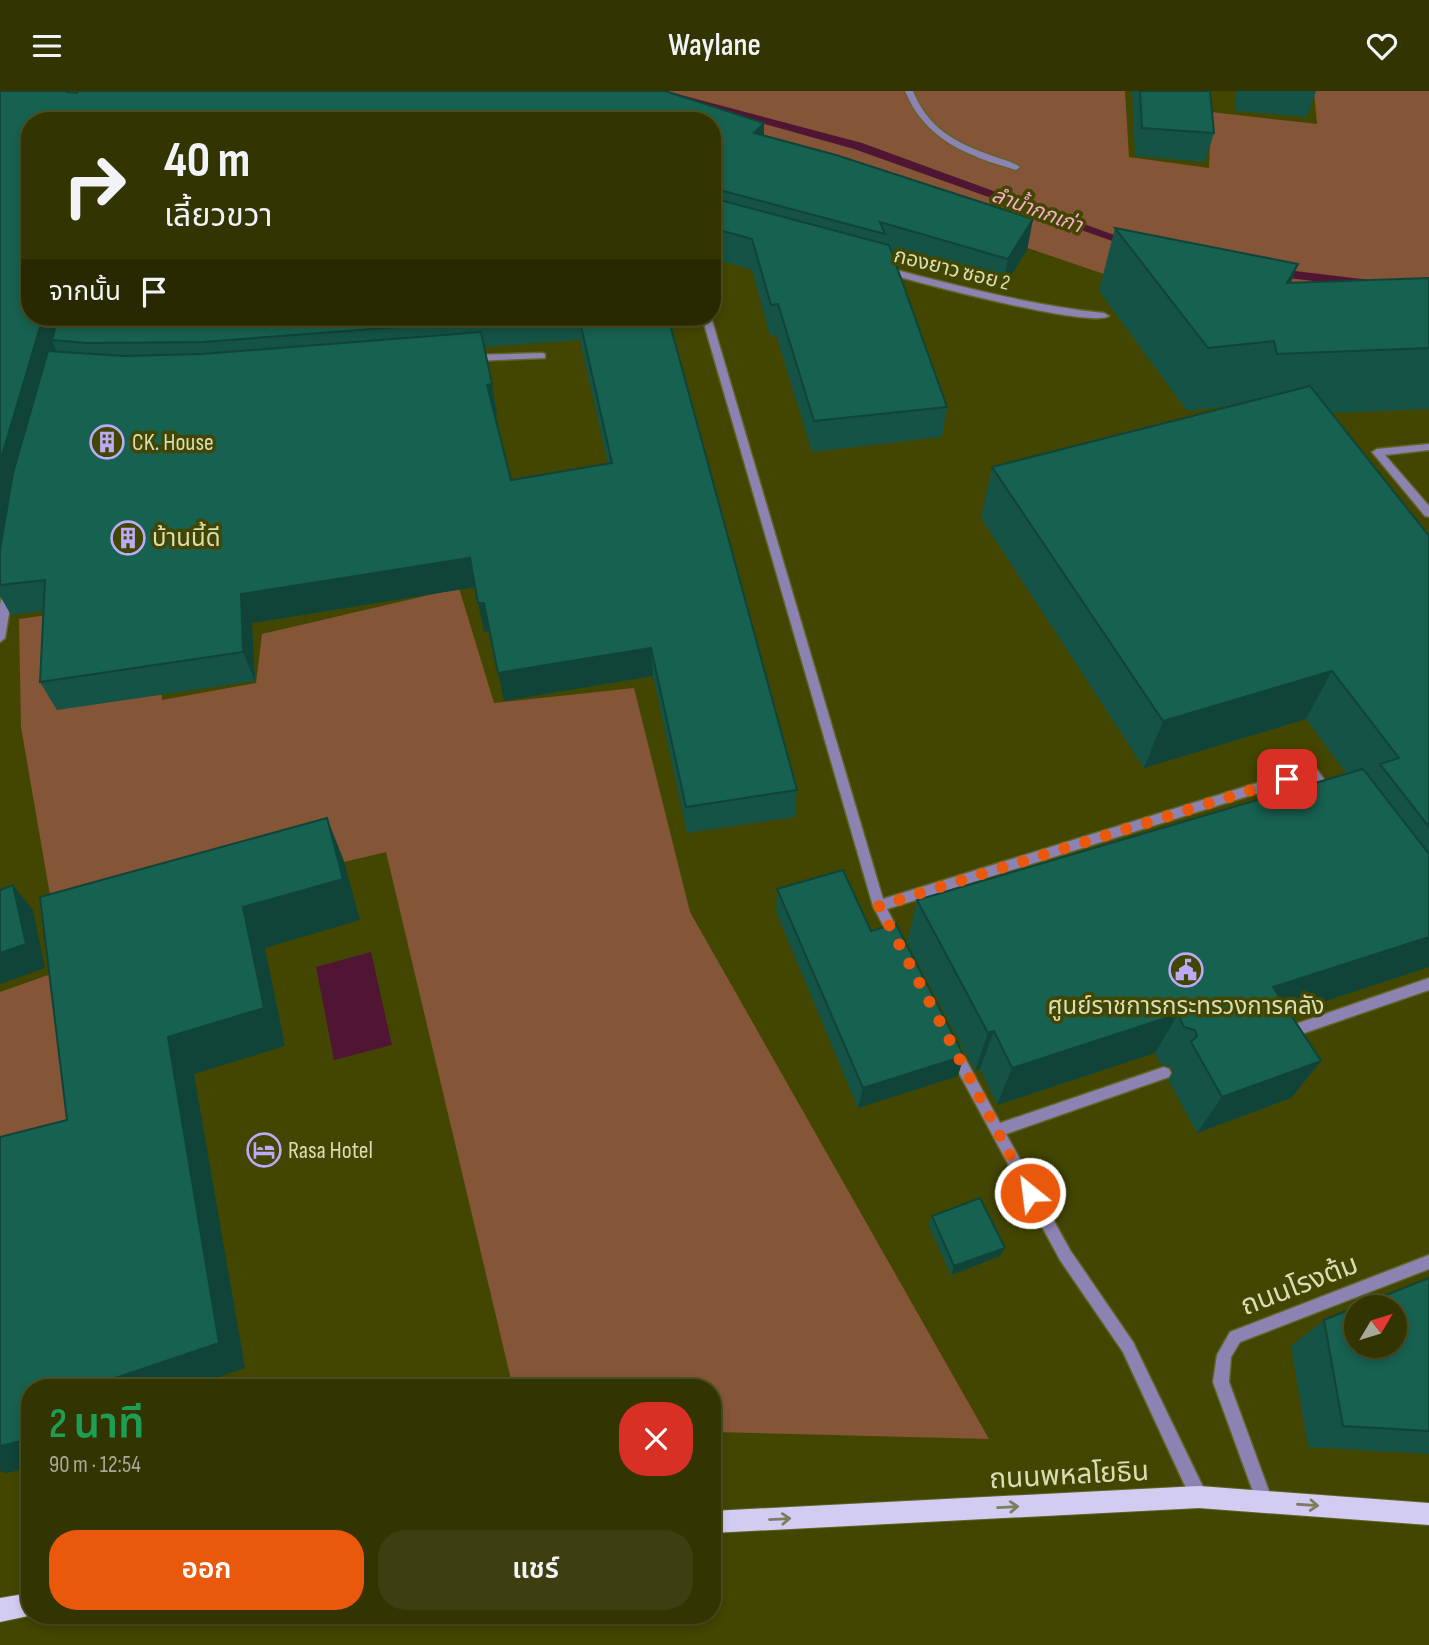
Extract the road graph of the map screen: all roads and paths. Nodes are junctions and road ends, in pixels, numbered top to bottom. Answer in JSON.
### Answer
{"nodes":[{"id":1,"x":909,"y":91,"type":"edge"},
{"id":2,"x":1016,"y":167,"type":"dead end"},
{"id":3,"x":873,"y":267,"type":"edge"},
{"id":4,"x":1104,"y":316,"type":"dead end"},
{"id":5,"x":709,"y":326,"type":"edge"},
{"id":6,"x":542,"y":356,"type":"dead end"},
{"id":7,"x":457,"y":359,"type":"edge"},
{"id":8,"x":1429,"y":447,"type":"edge"},
{"id":9,"x":1429,"y":513,"type":"edge"},
{"id":10,"x":9,"y":577,"type":"edge"},
{"id":11,"x":0,"y":638,"type":"edge"},
{"id":12,"x":1335,"y":803,"type":"edge"},
{"id":13,"x":879,"y":906,"type":"junction"},
{"id":14,"x":904,"y":954,"type":"edge"},
{"id":15,"x":1429,"y":984,"type":"edge"},
{"id":16,"x":947,"y":1036,"type":"edge"},
{"id":17,"x":1272,"y":1038,"type":"edge"},
{"id":18,"x":1164,"y":1073,"type":"dead end"},
{"id":19,"x":996,"y":1131,"type":"junction"},
{"id":20,"x":1429,"y":1262,"type":"edge"},
{"id":21,"x":1199,"y":1497,"type":"junction"},
{"id":22,"x":1265,"y":1502,"type":"junction"},
{"id":23,"x":1429,"y":1514,"type":"edge"},
{"id":24,"x":721,"y":1522,"type":"edge"},
{"id":25,"x":21,"y":1606,"type":"edge"},
{"id":26,"x":0,"y":1610,"type":"edge"}],
"edges":[{"from":1,"to":2,"type":"street"},
{"from":3,"to":4,"type":"street","name":"กองยาว ซอย 2"},
{"from":5,"to":13,"type":"street"},
{"from":6,"to":7,"type":"street"},
{"from":8,"to":9,"type":"street"},
{"from":10,"to":11,"type":"street"},
{"from":12,"to":13,"type":"street"},
{"from":13,"to":14,"type":"street"},
{"from":15,"to":17,"type":"street"},
{"from":16,"to":19,"type":"street"},
{"from":18,"to":19,"type":"street"},
{"from":19,"to":21,"type":"street"},
{"from":20,"to":22,"type":"street","name":"ถนนโรงต้ม"},
{"from":21,"to":22,"type":"main road","name":"ถนนพหลโยธิน"},
{"from":24,"to":21,"type":"main road","name":"ถนนพหลโยธิน","one_way":true},
{"from":22,"to":23,"type":"main road","name":"ถนนพหลโยธิน","one_way":true},
{"from":25,"to":26,"type":"main road"}]}
